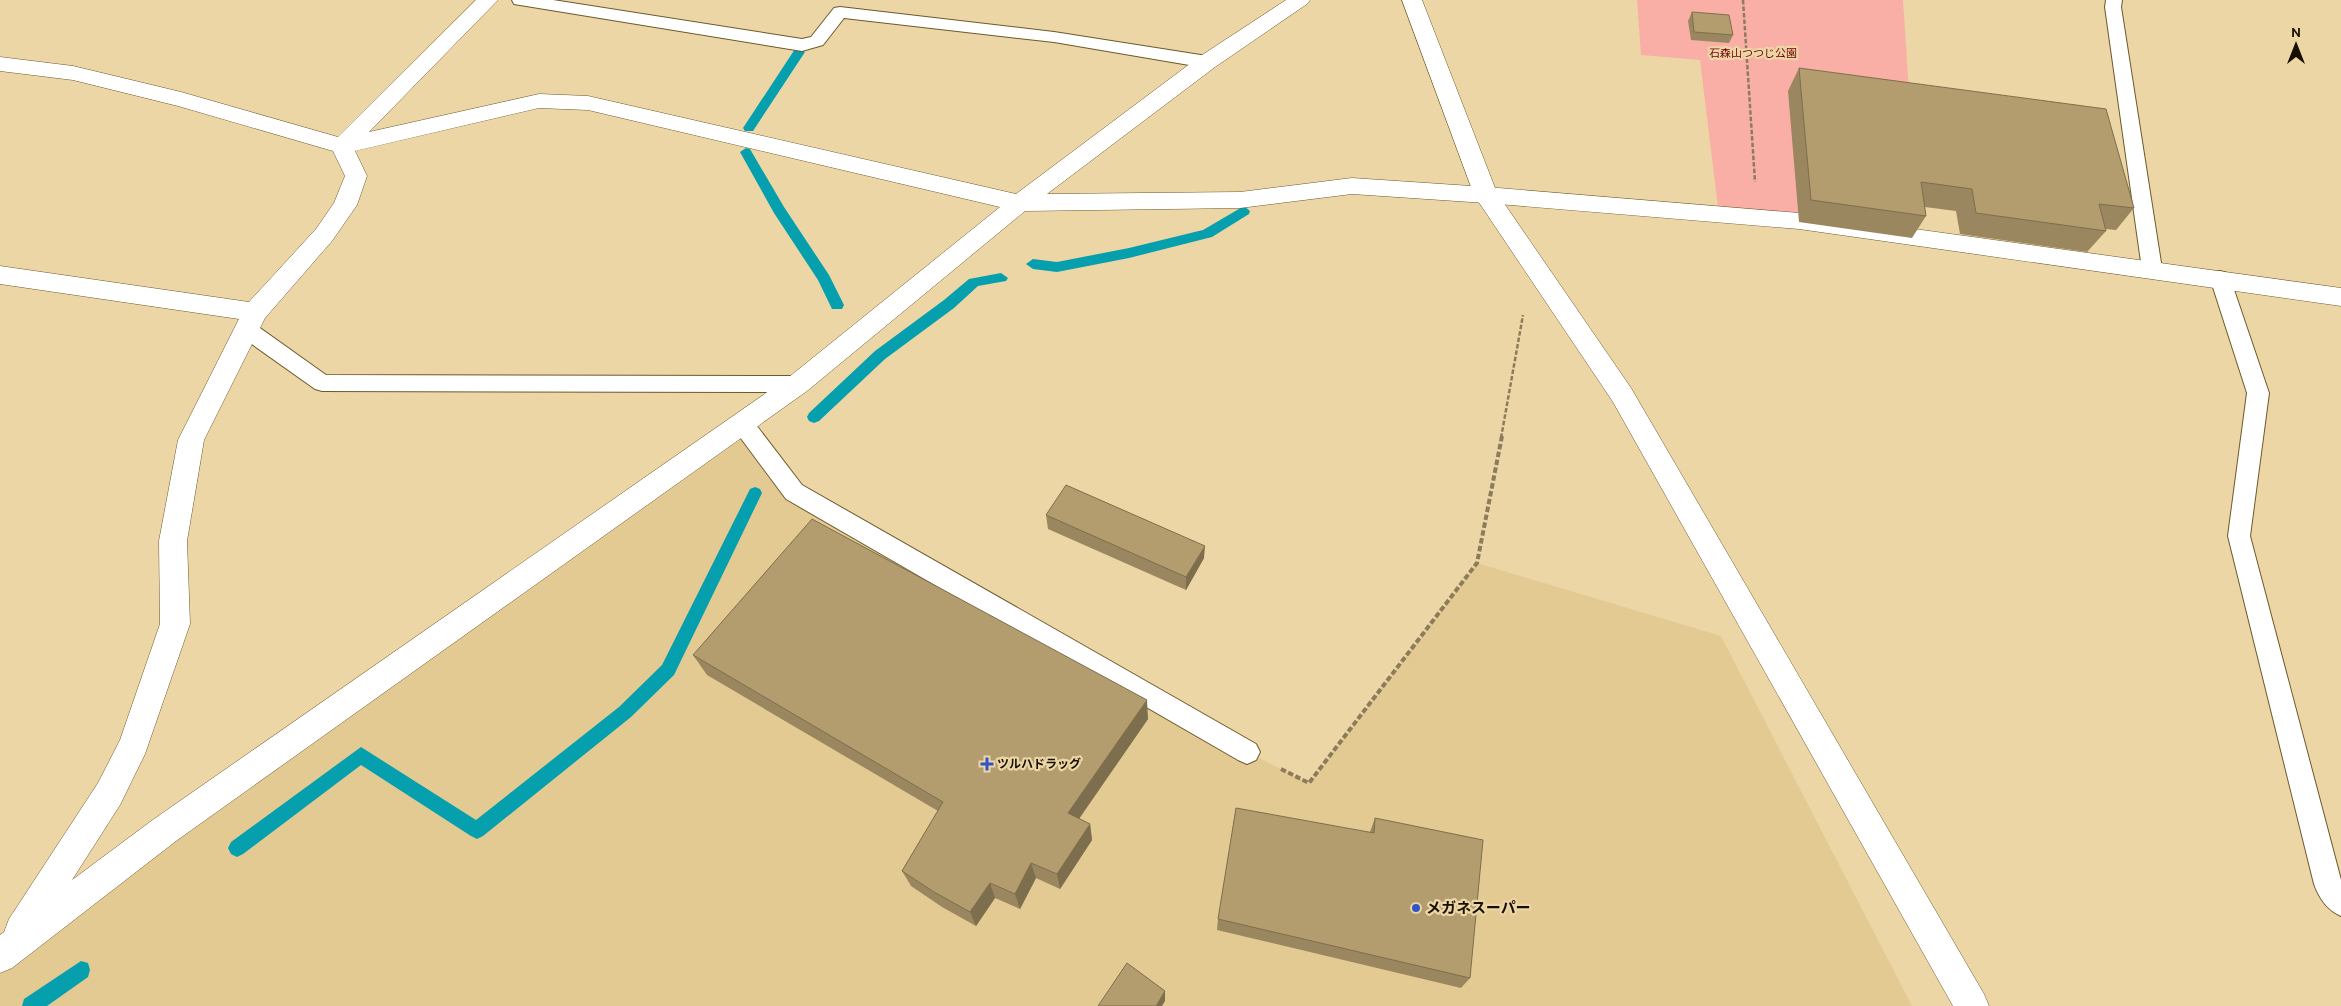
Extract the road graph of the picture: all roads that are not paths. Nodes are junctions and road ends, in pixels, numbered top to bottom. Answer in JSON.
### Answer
{"nodes":[{"id":1,"x":488,"y":0,"type":"edge"},
{"id":2,"x":520,"y":0,"type":"edge"},
{"id":3,"x":1300,"y":0,"type":"edge"},
{"id":4,"x":1412,"y":0,"type":"edge"},
{"id":5,"x":2114,"y":0,"type":"edge"},
{"id":6,"x":1207,"y":62,"type":"junction"},
{"id":7,"x":0,"y":64,"type":"edge"},
{"id":8,"x":342,"y":146,"type":"junction"},
{"id":9,"x":1486,"y":195,"type":"junction"},
{"id":10,"x":1020,"y":203,"type":"junction"},
{"id":11,"x":2152,"y":269,"type":"junction"},
{"id":12,"x":0,"y":275,"type":"edge"},
{"id":13,"x":2220,"y":278,"type":"junction"},
{"id":14,"x":2341,"y":297,"type":"edge"},
{"id":15,"x":250,"y":320,"type":"junction"},
{"id":16,"x":798,"y":384,"type":"junction"},
{"id":17,"x":742,"y":423,"type":"junction"},
{"id":18,"x":1247,"y":752,"type":"road end"},
{"id":19,"x":2341,"y":902,"type":"edge"},
{"id":20,"x":6,"y":952,"type":"edge"},
{"id":21,"x":1972,"y":1006,"type":"edge"}],
"edges":[{"from":1,"to":8,"type":"street"},
{"from":2,"to":6,"type":"lane"},
{"from":3,"to":6,"type":"street"},
{"from":4,"to":9,"type":"street"},
{"from":5,"to":11,"type":"lane"},
{"from":6,"to":10,"type":"street"},
{"from":7,"to":8,"type":"street"},
{"from":8,"to":10,"type":"street"},
{"from":8,"to":15,"type":"street"},
{"from":9,"to":10,"type":"street"},
{"from":9,"to":11,"type":"street"},
{"from":9,"to":21,"type":"street"},
{"from":10,"to":16,"type":"street"},
{"from":11,"to":13,"type":"street"},
{"from":12,"to":15,"type":"street"},
{"from":13,"to":14,"type":"street"},
{"from":13,"to":19,"type":"lane"},
{"from":15,"to":16,"type":"lane"},
{"from":15,"to":20,"type":"street"},
{"from":16,"to":17,"type":"street"},
{"from":17,"to":18,"type":"lane"},
{"from":17,"to":20,"type":"street"}]}
